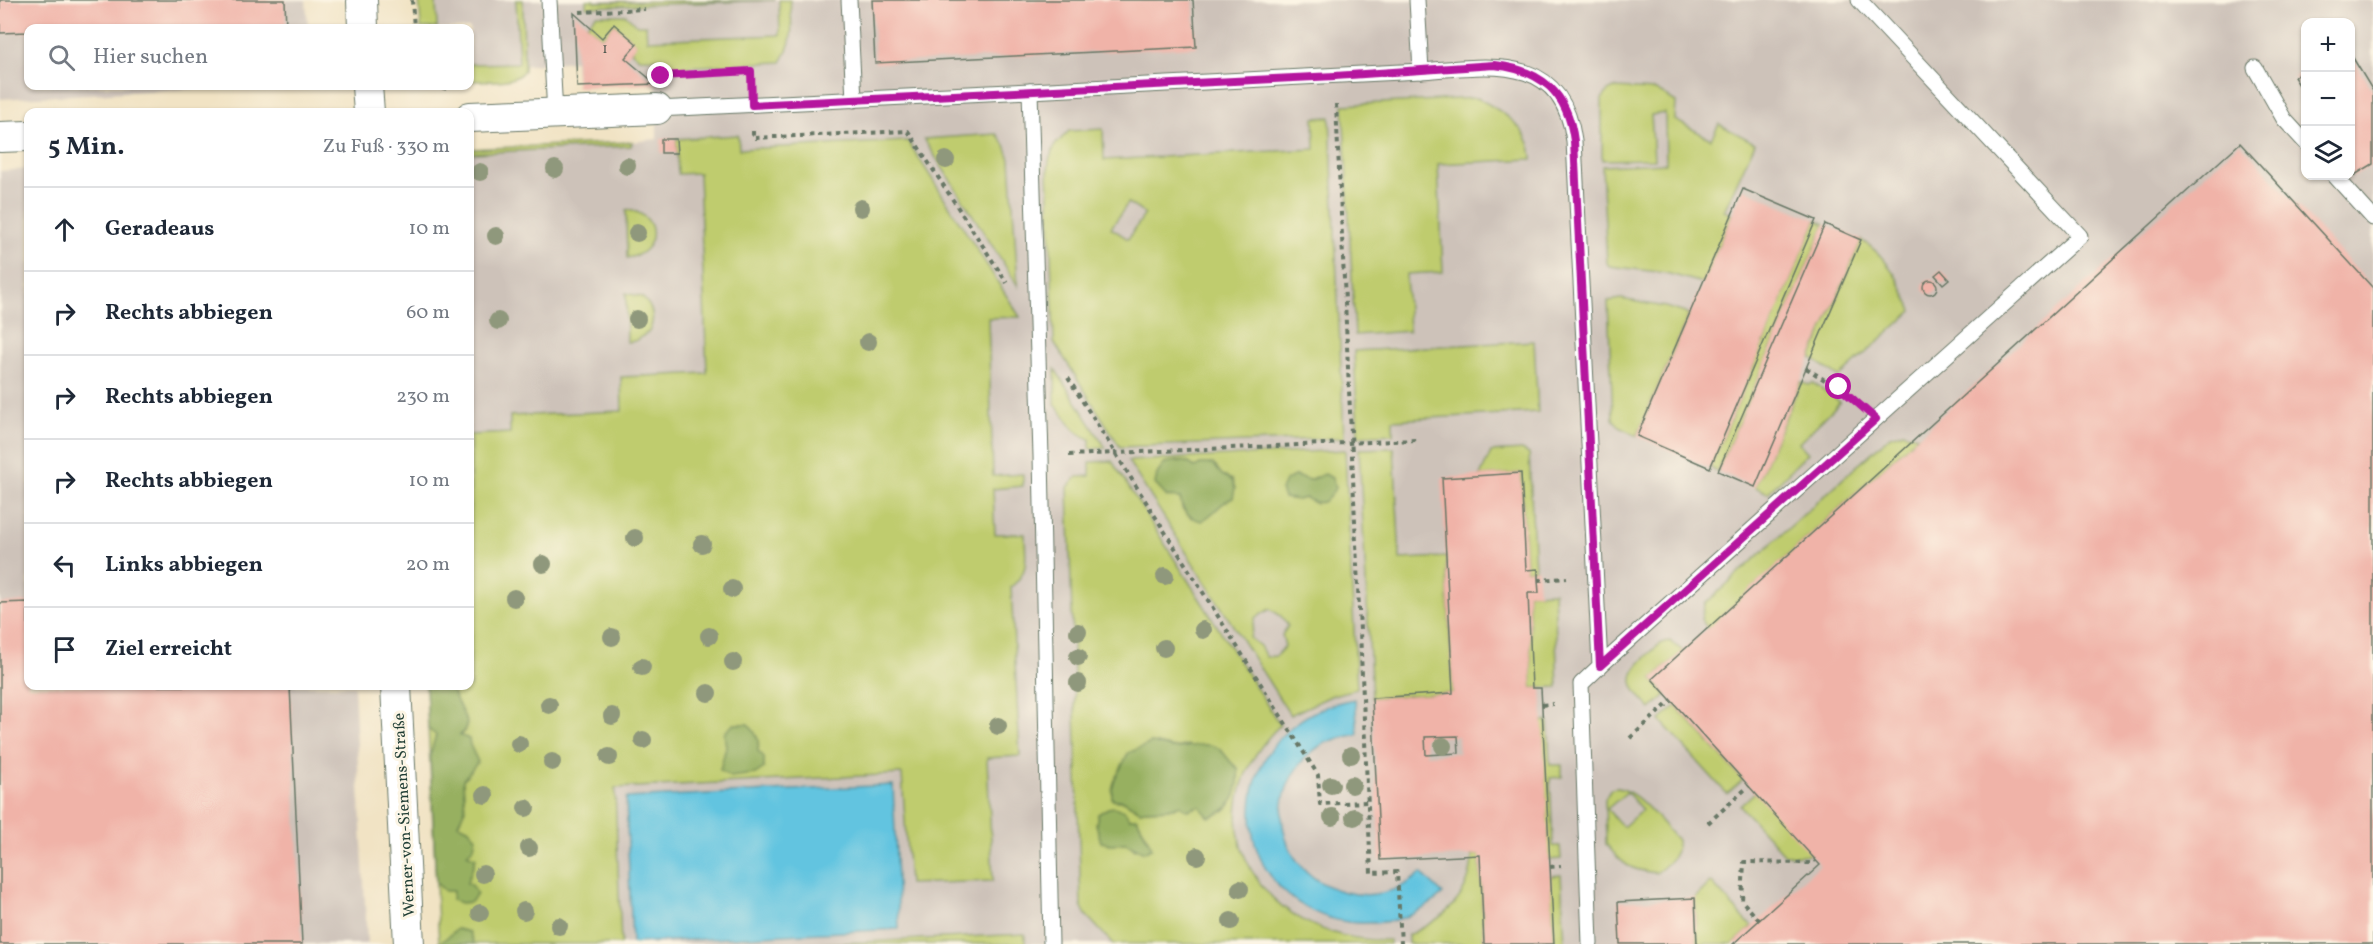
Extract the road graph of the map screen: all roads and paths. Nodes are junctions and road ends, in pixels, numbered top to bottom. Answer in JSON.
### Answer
{"nodes":[{"id":1,"x":362,"y":0,"type":"edge"},
{"id":2,"x":412,"y":0,"type":"edge"},
{"id":3,"x":549,"y":0,"type":"edge"},
{"id":4,"x":849,"y":0,"type":"edge"},
{"id":5,"x":1417,"y":0,"type":"edge"},
{"id":6,"x":1859,"y":0,"type":"edge"},
{"id":7,"x":645,"y":9,"type":"dead end"},
{"id":8,"x":580,"y":12,"type":"dead end"},
{"id":9,"x":363,"y":24,"type":"edge"},
{"id":10,"x":414,"y":24,"type":"edge"},
{"id":11,"x":2255,"y":68,"type":"dead end"},
{"id":12,"x":1421,"y":71,"type":"junction"},
{"id":13,"x":661,"y":76,"type":"dead end"},
{"id":14,"x":1335,"y":76,"type":"junction"},
{"id":15,"x":367,"y":90,"type":"edge"},
{"id":16,"x":1030,"y":91,"type":"junction"},
{"id":17,"x":854,"y":99,"type":"junction"},
{"id":18,"x":752,"y":105,"type":"junction"},
{"id":19,"x":369,"y":108,"type":"edge"},
{"id":20,"x":657,"y":110,"type":"joint"},
{"id":21,"x":555,"y":115,"type":"junction"},
{"id":22,"x":474,"y":117,"type":"edge"},
{"id":23,"x":24,"y":135,"type":"edge"},
{"id":24,"x":0,"y":137,"type":"edge"},
{"id":25,"x":2301,"y":138,"type":"edge"},
{"id":26,"x":2339,"y":180,"type":"edge"},
{"id":27,"x":2373,"y":218,"type":"edge"},
{"id":28,"x":1036,"y":328,"type":"junction"},
{"id":29,"x":1806,"y":368,"type":"dead end"},
{"id":30,"x":1067,"y":376,"type":"dead end"},
{"id":31,"x":1876,"y":419,"type":"junction"},
{"id":32,"x":1416,"y":440,"type":"dead end"},
{"id":33,"x":1351,"y":444,"type":"junction"},
{"id":34,"x":1116,"y":454,"type":"junction"},
{"id":35,"x":1041,"y":456,"type":"junction"},
{"id":36,"x":1600,"y":666,"type":"junction"},
{"id":37,"x":396,"y":690,"type":"edge"},
{"id":38,"x":1671,"y":701,"type":"dead end"},
{"id":39,"x":1553,"y":704,"type":"dead end"},
{"id":40,"x":1542,"y":705,"type":"dead end"},
{"id":41,"x":1630,"y":738,"type":"dead end"},
{"id":42,"x":1749,"y":786,"type":"dead end"},
{"id":43,"x":1366,"y":802,"type":"junction"},
{"id":44,"x":1708,"y":823,"type":"dead end"},
{"id":45,"x":1816,"y":860,"type":"dead end"},
{"id":46,"x":1759,"y":920,"type":"dead end"},
{"id":47,"x":409,"y":944,"type":"edge"},
{"id":48,"x":1051,"y":944,"type":"edge"},
{"id":49,"x":1401,"y":944,"type":"edge"},
{"id":50,"x":1590,"y":944,"type":"edge"}],
"edges":[{"from":1,"to":9,"type":"street"},
{"from":2,"to":10,"type":"path"},
{"from":3,"to":21,"type":"lane"},
{"from":4,"to":17,"type":"lane"},
{"from":5,"to":12,"type":"lane"},
{"from":6,"to":31,"type":"lane"},
{"from":7,"to":8,"type":"path"},
{"from":11,"to":25,"type":"lane"},
{"from":12,"to":14,"type":"lane"},
{"from":12,"to":36,"type":"lane"},
{"from":13,"to":18,"type":"path"},
{"from":14,"to":16,"type":"lane"},
{"from":14,"to":33,"type":"path"},
{"from":15,"to":19,"type":"street"},
{"from":16,"to":17,"type":"lane"},
{"from":16,"to":28,"type":"lane"},
{"from":17,"to":18,"type":"lane"},
{"from":18,"to":20,"type":"lane"},
{"from":18,"to":28,"type":"path"},
{"from":20,"to":21,"type":"street"},
{"from":21,"to":22,"type":"street"},
{"from":23,"to":24,"type":"street"},
{"from":26,"to":27,"type":"lane"},
{"from":28,"to":35,"type":"lane"},
{"from":29,"to":31,"type":"path"},
{"from":30,"to":34,"type":"path"},
{"from":31,"to":36,"type":"lane"},
{"from":32,"to":33,"type":"path"},
{"from":33,"to":34,"type":"path"},
{"from":33,"to":43,"type":"path"},
{"from":34,"to":35,"type":"path"},
{"from":34,"to":43,"type":"path"},
{"from":35,"to":48,"type":"lane"},
{"from":36,"to":50,"type":"lane"},
{"from":37,"to":47,"type":"street","name":"Werner-von-Siemens-Straße"},
{"from":38,"to":41,"type":"path"},
{"from":39,"to":40,"type":"path"},
{"from":42,"to":44,"type":"path"},
{"from":43,"to":49,"type":"path"},
{"from":45,"to":46,"type":"path"}]}
